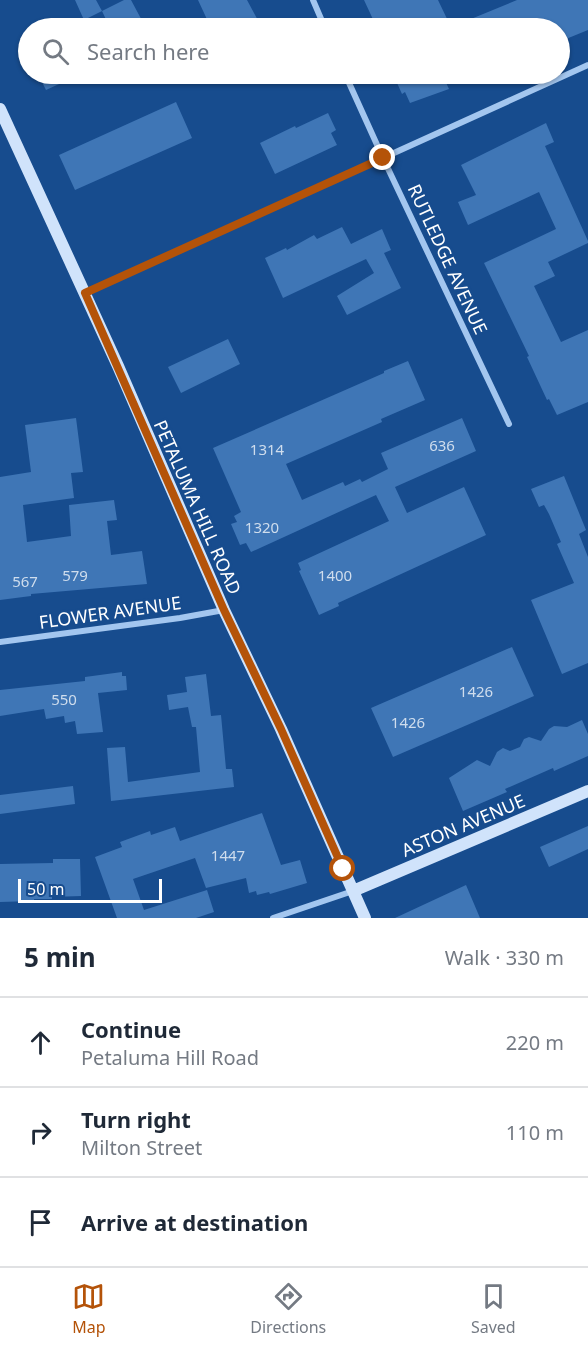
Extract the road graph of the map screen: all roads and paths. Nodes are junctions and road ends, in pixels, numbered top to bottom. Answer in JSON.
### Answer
{"nodes":[{"id":1,"x":313,"y":0,"type":"edge"},
{"id":2,"x":321,"y":18,"type":"edge"},
{"id":3,"x":588,"y":65,"type":"edge"},
{"id":4,"x":570,"y":73,"type":"edge"},
{"id":5,"x":350,"y":84,"type":"edge"},
{"id":6,"x":546,"y":84,"type":"edge"},
{"id":7,"x":0,"y":109,"type":"edge"},
{"id":8,"x":383,"y":158,"type":"junction"},
{"id":9,"x":85,"y":293,"type":"junction"},
{"id":10,"x":509,"y":424,"type":"dead end"},
{"id":11,"x":224,"y":610,"type":"junction"},
{"id":12,"x":0,"y":642,"type":"edge"},
{"id":13,"x":588,"y":791,"type":"edge"},
{"id":14,"x":353,"y":891,"type":"junction"},
{"id":15,"x":273,"y":918,"type":"edge"},
{"id":16,"x":364,"y":918,"type":"edge"}],
"edges":[{"from":1,"to":2,"type":"street"},
{"from":3,"to":4,"type":"street"},
{"from":5,"to":8,"type":"street","name":"RUTLEDGE AVENUE"},
{"from":6,"to":8,"type":"street"},
{"from":7,"to":9,"type":"main road","name":"PETALUMA HILL ROAD"},
{"from":8,"to":9,"type":"street"},
{"from":8,"to":10,"type":"street","name":"RUTLEDGE AVENUE"},
{"from":9,"to":11,"type":"main road","name":"PETALUMA HILL ROAD"},
{"from":11,"to":12,"type":"street","name":"FLOWER AVENUE"},
{"from":11,"to":14,"type":"main road","name":"PETALUMA HILL ROAD"},
{"from":13,"to":14,"type":"main road","name":"ASTON AVENUE"},
{"from":14,"to":15,"type":"street"},
{"from":14,"to":16,"type":"main road","name":"PETALUMA HILL ROAD"}]}
